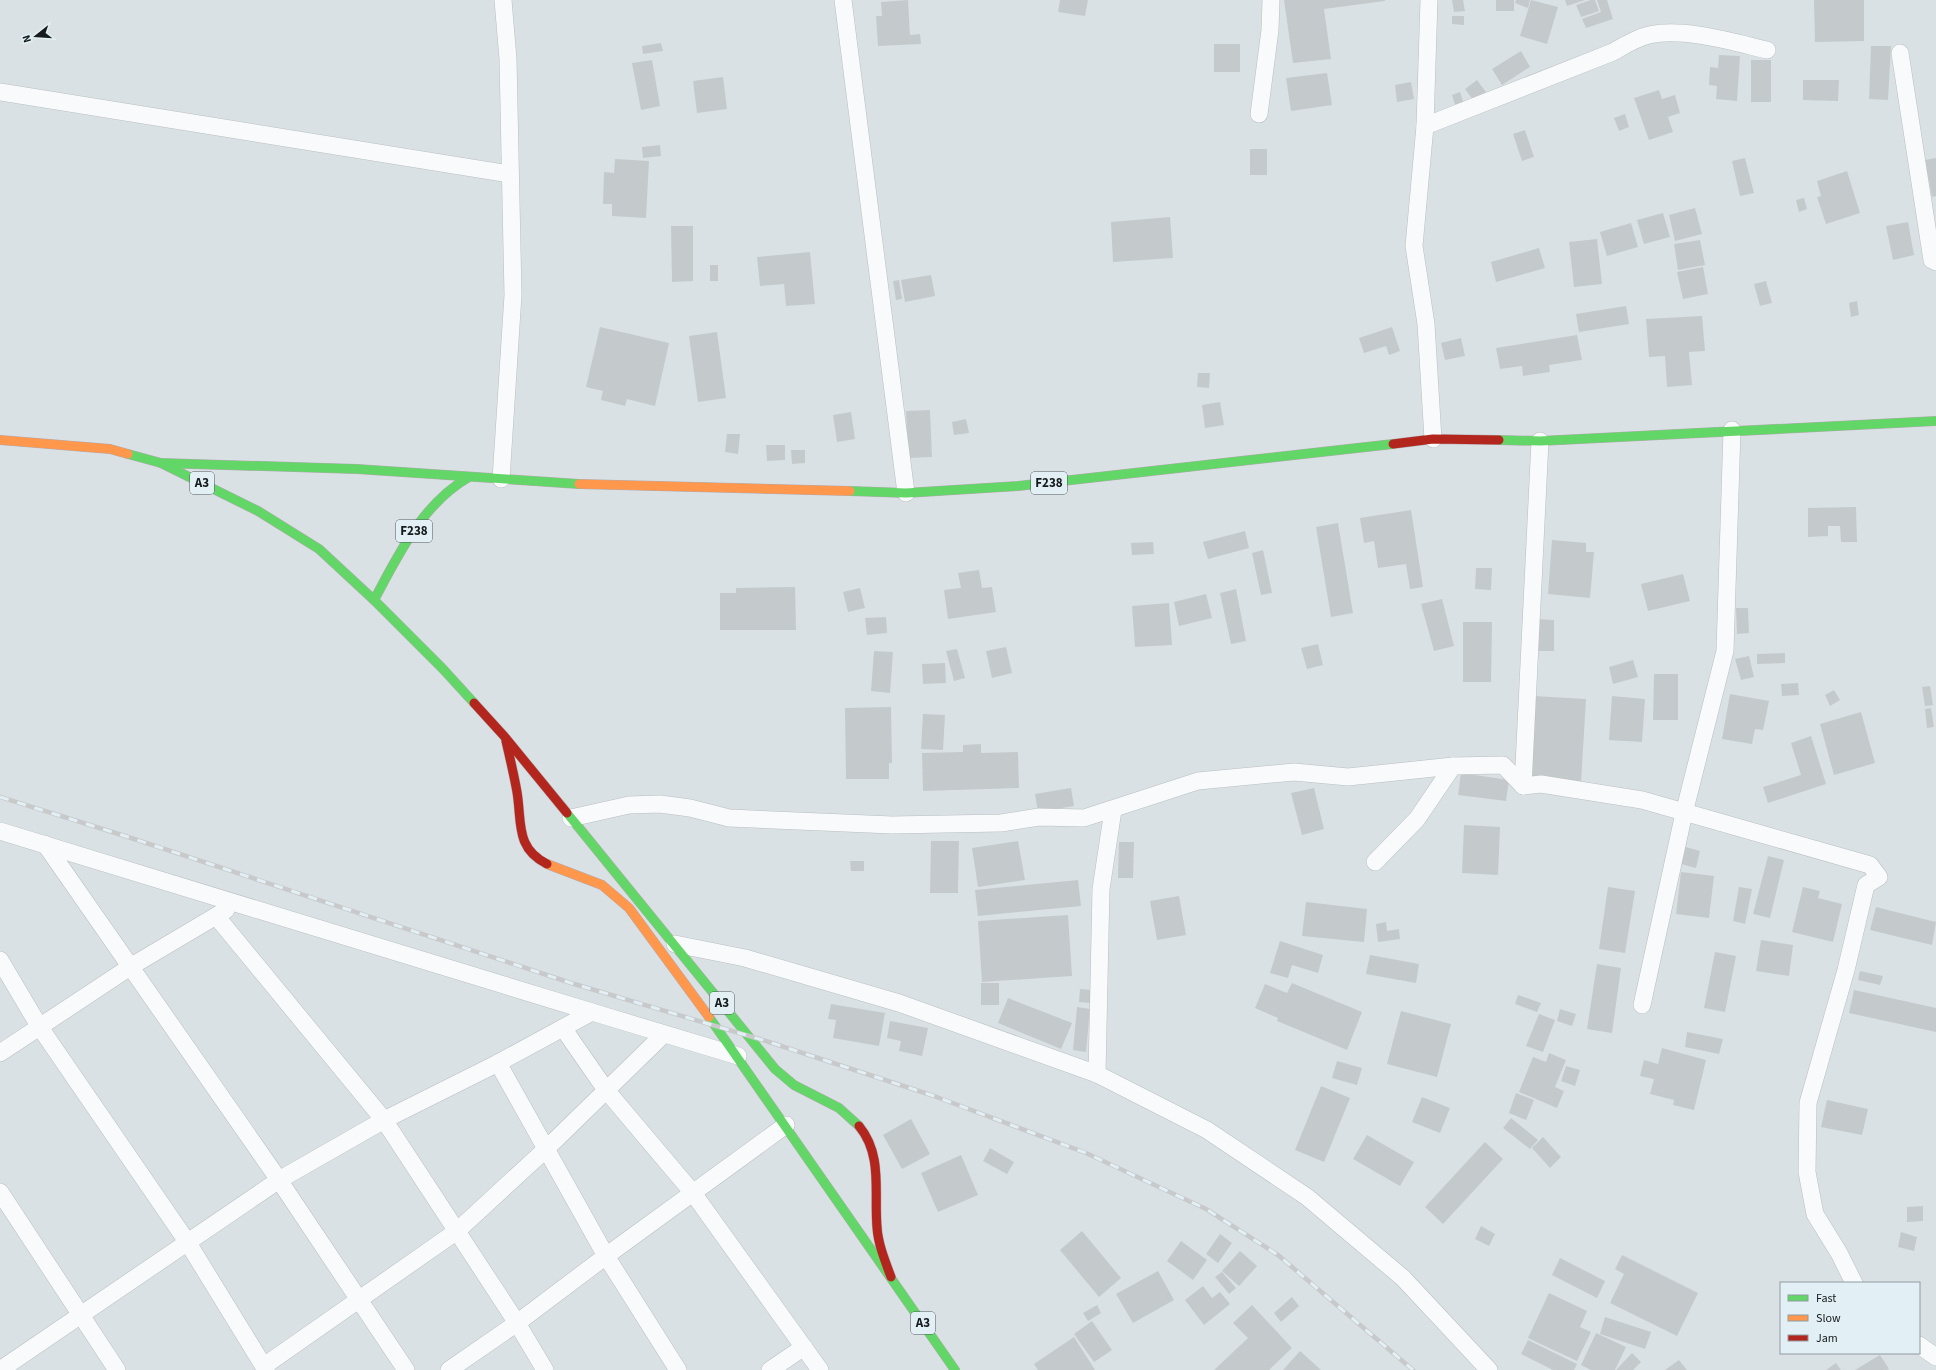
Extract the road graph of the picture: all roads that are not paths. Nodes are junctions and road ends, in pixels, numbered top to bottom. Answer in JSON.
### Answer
{"nodes":[{"id":1,"x":503,"y":0,"type":"edge"},
{"id":2,"x":843,"y":0,"type":"edge"},
{"id":3,"x":1271,"y":0,"type":"edge"},
{"id":4,"x":1429,"y":0,"type":"edge"},
{"id":5,"x":1767,"y":50,"type":"dead end"},
{"id":6,"x":1900,"y":53,"type":"dead end"},
{"id":7,"x":0,"y":92,"type":"edge"},
{"id":8,"x":1259,"y":114,"type":"dead end"},
{"id":9,"x":1426,"y":126,"type":"junction"},
{"id":10,"x":510,"y":174,"type":"junction"},
{"id":11,"x":1936,"y":262,"type":"edge"},
{"id":12,"x":1936,"y":421,"type":"edge"},
{"id":13,"x":1732,"y":430,"type":"junction"},
{"id":14,"x":1433,"y":439,"type":"junction"},
{"id":15,"x":0,"y":440,"type":"edge"},
{"id":16,"x":1540,"y":441,"type":"junction"},
{"id":17,"x":161,"y":463,"type":"junction"},
{"id":18,"x":469,"y":477,"type":"junction"},
{"id":19,"x":501,"y":479,"type":"junction"},
{"id":20,"x":906,"y":493,"type":"junction"},
{"id":21,"x":374,"y":600,"type":"junction"},
{"id":22,"x":504,"y":736,"type":"junction"},
{"id":23,"x":1453,"y":766,"type":"junction"},
{"id":24,"x":1523,"y":786,"type":"junction"},
{"id":25,"x":1112,"y":810,"type":"junction"},
{"id":26,"x":1684,"y":813,"type":"junction"},
{"id":27,"x":571,"y":818,"type":"junction"},
{"id":28,"x":0,"y":831,"type":"edge"},
{"id":29,"x":45,"y":844,"type":"junction"},
{"id":30,"x":1375,"y":862,"type":"dead end"},
{"id":31,"x":237,"y":903,"type":"junction"},
{"id":32,"x":216,"y":916,"type":"junction"},
{"id":33,"x":675,"y":944,"type":"junction"},
{"id":34,"x":0,"y":960,"type":"edge"},
{"id":35,"x":130,"y":967,"type":"junction"},
{"id":36,"x":1642,"y":1005,"type":"dead end"},
{"id":37,"x":592,"y":1012,"type":"junction"},
{"id":38,"x":39,"y":1026,"type":"junction"},
{"id":39,"x":563,"y":1028,"type":"junction"},
{"id":40,"x":664,"y":1034,"type":"junction"},
{"id":41,"x":0,"y":1053,"type":"edge"},
{"id":42,"x":738,"y":1056,"type":"junction"},
{"id":43,"x":498,"y":1063,"type":"junction"},
{"id":44,"x":1096,"y":1074,"type":"junction"},
{"id":45,"x":606,"y":1090,"type":"junction"},
{"id":46,"x":384,"y":1120,"type":"junction"},
{"id":47,"x":786,"y":1125,"type":"junction"},
{"id":48,"x":546,"y":1148,"type":"junction"},
{"id":49,"x":279,"y":1180,"type":"junction"},
{"id":50,"x":0,"y":1192,"type":"edge"},
{"id":51,"x":693,"y":1193,"type":"junction"},
{"id":52,"x":457,"y":1231,"type":"junction"},
{"id":53,"x":188,"y":1243,"type":"junction"},
{"id":54,"x":606,"y":1256,"type":"junction"},
{"id":55,"x":891,"y":1277,"type":"junction"},
{"id":56,"x":1854,"y":1282,"type":"edge"},
{"id":57,"x":358,"y":1299,"type":"junction"},
{"id":58,"x":81,"y":1313,"type":"junction"},
{"id":59,"x":517,"y":1324,"type":"junction"},
{"id":60,"x":1920,"y":1346,"type":"edge"},
{"id":61,"x":804,"y":1347,"type":"junction"},
{"id":62,"x":1936,"y":1357,"type":"edge"},
{"id":63,"x":265,"y":1368,"type":"edge"},
{"id":64,"x":951,"y":1368,"type":"edge"},
{"id":65,"x":0,"y":1370,"type":"edge"},
{"id":66,"x":117,"y":1370,"type":"edge"},
{"id":67,"x":406,"y":1370,"type":"edge"},
{"id":68,"x":449,"y":1370,"type":"edge"},
{"id":69,"x":545,"y":1370,"type":"edge"},
{"id":70,"x":678,"y":1370,"type":"edge"},
{"id":71,"x":770,"y":1370,"type":"edge"},
{"id":72,"x":820,"y":1370,"type":"edge"},
{"id":73,"x":1489,"y":1370,"type":"edge"}],
"edges":[{"from":1,"to":10,"type":"street"},
{"from":2,"to":20,"type":"street"},
{"from":3,"to":8,"type":"street"},
{"from":4,"to":9,"type":"street"},
{"from":5,"to":9,"type":"street"},
{"from":6,"to":11,"type":"street"},
{"from":7,"to":10,"type":"street"},
{"from":9,"to":14,"type":"street"},
{"from":10,"to":19,"type":"street"},
{"from":12,"to":13,"type":"main road","number":"F238"},
{"from":13,"to":16,"type":"main road","number":"F238"},
{"from":13,"to":26,"type":"street"},
{"from":14,"to":16,"type":"main road","number":"F238"},
{"from":14,"to":20,"type":"main road","number":"F238"},
{"from":15,"to":17,"type":"main road","number":"A3"},
{"from":16,"to":24,"type":"street"},
{"from":17,"to":18,"type":"main road","number":"F238"},
{"from":17,"to":21,"type":"main road","number":"A3"},
{"from":18,"to":19,"type":"main road","number":"F238"},
{"from":18,"to":21,"type":"main road","number":"F238"},
{"from":19,"to":20,"type":"main road","number":"F238"},
{"from":21,"to":22,"type":"main road","number":"A3"},
{"from":22,"to":27,"type":"main road","number":"A3"},
{"from":22,"to":42,"type":"main road","number":"A3"},
{"from":23,"to":24,"type":"street"},
{"from":23,"to":25,"type":"street"},
{"from":23,"to":30,"type":"street"},
{"from":24,"to":26,"type":"street"},
{"from":25,"to":27,"type":"street"},
{"from":25,"to":44,"type":"street"},
{"from":26,"to":36,"type":"street"},
{"from":26,"to":56,"type":"street"},
{"from":27,"to":33,"type":"main road","number":"A3"},
{"from":28,"to":29,"type":"street"},
{"from":29,"to":31,"type":"street"},
{"from":29,"to":35,"type":"street"},
{"from":31,"to":32,"type":"street"},
{"from":31,"to":37,"type":"street"},
{"from":32,"to":35,"type":"street"},
{"from":32,"to":46,"type":"street"},
{"from":33,"to":44,"type":"street"},
{"from":33,"to":55,"type":"main road","number":"A3"},
{"from":34,"to":38,"type":"street"},
{"from":35,"to":38,"type":"street"},
{"from":35,"to":49,"type":"street"},
{"from":37,"to":39,"type":"street"},
{"from":37,"to":40,"type":"street"},
{"from":38,"to":41,"type":"street"},
{"from":38,"to":53,"type":"street"},
{"from":39,"to":43,"type":"street"},
{"from":39,"to":45,"type":"street"},
{"from":40,"to":42,"type":"street"},
{"from":40,"to":45,"type":"street"},
{"from":42,"to":47,"type":"main road","number":"A3"},
{"from":43,"to":46,"type":"street"},
{"from":43,"to":48,"type":"street"},
{"from":44,"to":73,"type":"street"},
{"from":45,"to":48,"type":"street"},
{"from":45,"to":51,"type":"street"},
{"from":46,"to":49,"type":"street"},
{"from":46,"to":52,"type":"street"},
{"from":47,"to":51,"type":"street"},
{"from":47,"to":55,"type":"main road","number":"A3"},
{"from":48,"to":52,"type":"street"},
{"from":48,"to":54,"type":"street"},
{"from":49,"to":53,"type":"street"},
{"from":49,"to":57,"type":"street"},
{"from":50,"to":58,"type":"street"},
{"from":51,"to":54,"type":"street"},
{"from":51,"to":61,"type":"street"},
{"from":52,"to":57,"type":"street"},
{"from":52,"to":59,"type":"street"},
{"from":53,"to":58,"type":"street"},
{"from":53,"to":63,"type":"street"},
{"from":54,"to":59,"type":"street"},
{"from":54,"to":70,"type":"street"},
{"from":55,"to":64,"type":"main road","number":"A3"},
{"from":57,"to":63,"type":"street"},
{"from":57,"to":67,"type":"street"},
{"from":58,"to":65,"type":"street"},
{"from":58,"to":66,"type":"street"},
{"from":59,"to":68,"type":"street"},
{"from":59,"to":69,"type":"street"},
{"from":60,"to":62,"type":"street"},
{"from":61,"to":71,"type":"street"},
{"from":61,"to":72,"type":"street"}]}
